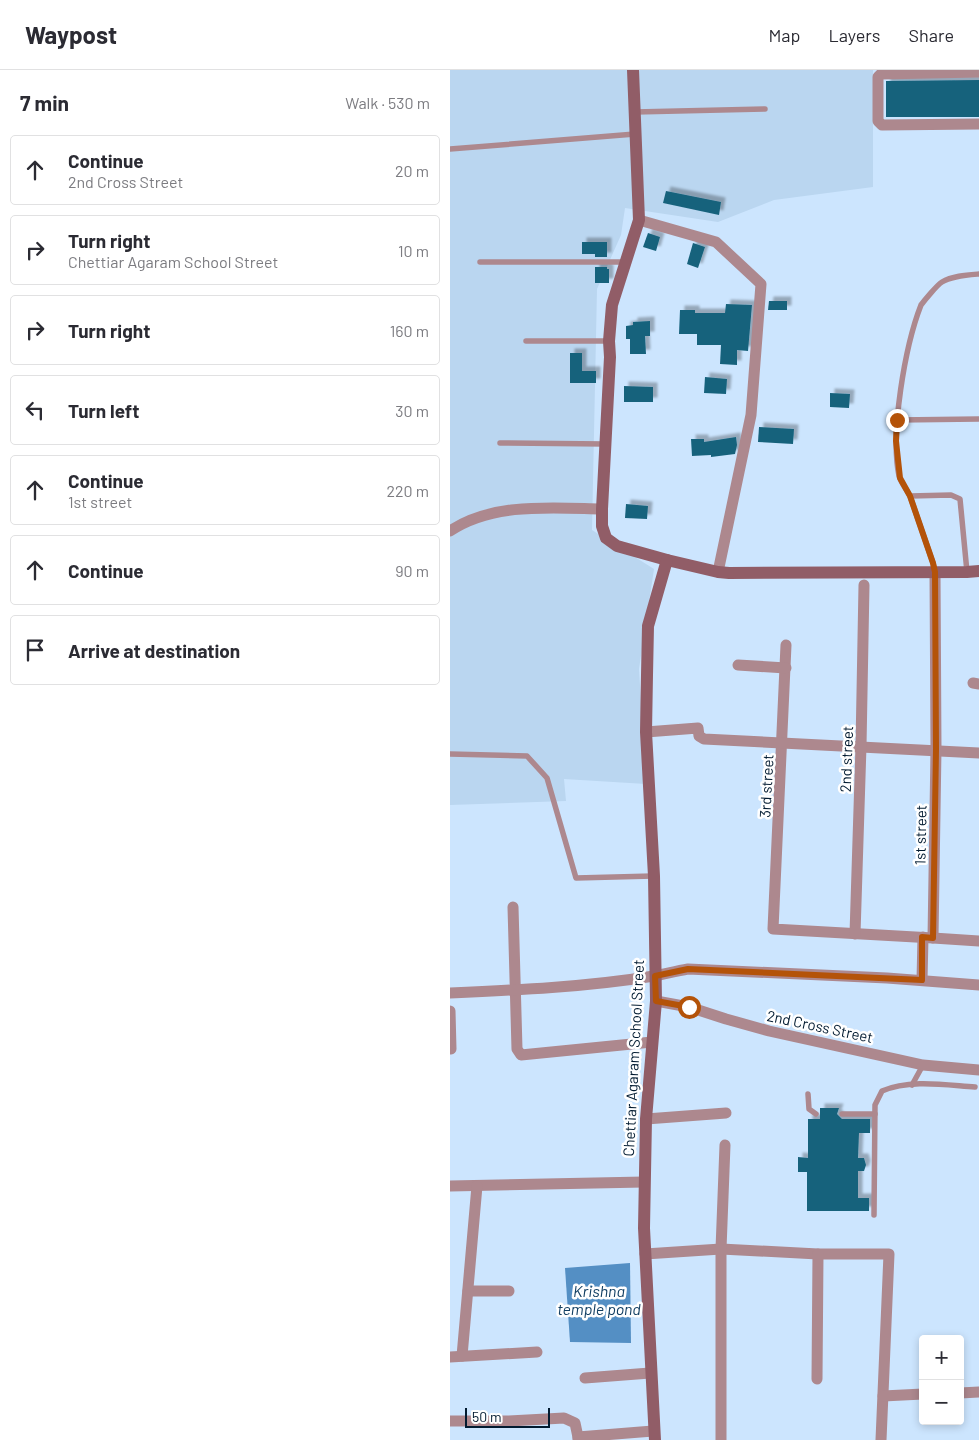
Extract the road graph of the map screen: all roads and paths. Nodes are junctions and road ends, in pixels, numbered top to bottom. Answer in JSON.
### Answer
{"nodes":[{"id":1,"x":632,"y":70,"type":"edge"},
{"id":2,"x":979,"y":72,"type":"edge"},
{"id":3,"x":765,"y":109,"type":"dead end"},
{"id":4,"x":634,"y":112,"type":"junction"},
{"id":5,"x":979,"y":124,"type":"edge"},
{"id":6,"x":636,"y":134,"type":"junction"},
{"id":7,"x":450,"y":149,"type":"edge"},
{"id":8,"x":639,"y":220,"type":"junction"},
{"id":9,"x":480,"y":262,"type":"dead end"},
{"id":10,"x":626,"y":262,"type":"junction"},
{"id":11,"x":979,"y":274,"type":"edge"},
{"id":12,"x":609,"y":341,"type":"junction"},
{"id":13,"x":526,"y":342,"type":"dead end"},
{"id":14,"x":979,"y":419,"type":"edge"},
{"id":15,"x":897,"y":420,"type":"junction"},
{"id":16,"x":500,"y":443,"type":"dead end"},
{"id":17,"x":605,"y":444,"type":"junction"},
{"id":18,"x":910,"y":496,"type":"junction"},
{"id":19,"x":602,"y":509,"type":"junction"},
{"id":20,"x":450,"y":531,"type":"edge"},
{"id":21,"x":667,"y":560,"type":"junction"},
{"id":22,"x":973,"y":571,"type":"edge"},
{"id":23,"x":718,"y":572,"type":"junction"},
{"id":24,"x":935,"y":572,"type":"junction"},
{"id":25,"x":864,"y":585,"type":"dead end"},
{"id":26,"x":786,"y":645,"type":"dead end"},
{"id":27,"x":738,"y":665,"type":"dead end"},
{"id":28,"x":786,"y":668,"type":"junction"},
{"id":29,"x":646,"y":732,"type":"junction"},
{"id":30,"x":783,"y":743,"type":"junction"},
{"id":31,"x":861,"y":746,"type":"junction"},
{"id":32,"x":936,"y":749,"type":"junction"},
{"id":33,"x":979,"y":752,"type":"edge"},
{"id":34,"x":450,"y":754,"type":"edge"},
{"id":35,"x":654,"y":876,"type":"junction"},
{"id":36,"x":513,"y":907,"type":"dead end"},
{"id":37,"x":855,"y":934,"type":"junction"},
{"id":38,"x":928,"y":938,"type":"junction"},
{"id":39,"x":979,"y":941,"type":"edge"},
{"id":40,"x":655,"y":976,"type":"junction"},
{"id":41,"x":922,"y":980,"type":"junction"},
{"id":42,"x":979,"y":985,"type":"edge"},
{"id":43,"x":515,"y":990,"type":"junction"},
{"id":44,"x":450,"y":993,"type":"edge"},
{"id":45,"x":656,"y":1001,"type":"junction"},
{"id":46,"x":450,"y":1011,"type":"edge"},
{"id":47,"x":652,"y":1042,"type":"junction"},
{"id":48,"x":451,"y":1049,"type":"edge"},
{"id":49,"x":923,"y":1064,"type":"junction"},
{"id":50,"x":979,"y":1070,"type":"edge"},
{"id":51,"x":912,"y":1085,"type":"junction"},
{"id":52,"x":975,"y":1087,"type":"dead end"},
{"id":53,"x":808,"y":1094,"type":"dead end"},
{"id":54,"x":726,"y":1113,"type":"dead end"},
{"id":55,"x":816,"y":1114,"type":"dead end"},
{"id":56,"x":842,"y":1114,"type":"dead end"},
{"id":57,"x":875,"y":1114,"type":"junction"},
{"id":58,"x":646,"y":1119,"type":"junction"},
{"id":59,"x":725,"y":1145,"type":"dead end"},
{"id":60,"x":644,"y":1182,"type":"junction"},
{"id":61,"x":450,"y":1186,"type":"edge"},
{"id":62,"x":477,"y":1186,"type":"junction"},
{"id":63,"x":874,"y":1216,"type":"dead end"},
{"id":64,"x":721,"y":1249,"type":"junction"},
{"id":65,"x":645,"y":1254,"type":"junction"},
{"id":66,"x":818,"y":1254,"type":"junction"},
{"id":67,"x":468,"y":1291,"type":"junction"},
{"id":68,"x":509,"y":1291,"type":"dead end"},
{"id":69,"x":537,"y":1352,"type":"dead end"},
{"id":70,"x":456,"y":1357,"type":"edge"},
{"id":71,"x":650,"y":1373,"type":"junction"},
{"id":72,"x":586,"y":1378,"type":"dead end"},
{"id":73,"x":817,"y":1379,"type":"dead end"},
{"id":74,"x":979,"y":1392,"type":"edge"},
{"id":75,"x":964,"y":1393,"type":"edge"},
{"id":76,"x":919,"y":1394,"type":"edge"},
{"id":77,"x":883,"y":1396,"type":"junction"},
{"id":78,"x":450,"y":1421,"type":"edge"},
{"id":79,"x":654,"y":1436,"type":"edge"},
{"id":80,"x":578,"y":1439,"type":"edge"},
{"id":81,"x":721,"y":1440,"type":"edge"},
{"id":82,"x":881,"y":1440,"type":"edge"}],
"edges":[{"from":1,"to":4,"type":"street"},
{"from":2,"to":5,"type":"street"},
{"from":3,"to":4,"type":"lane"},
{"from":4,"to":6,"type":"street"},
{"from":6,"to":7,"type":"lane"},
{"from":6,"to":8,"type":"street"},
{"from":8,"to":10,"type":"street"},
{"from":8,"to":23,"type":"street"},
{"from":9,"to":10,"type":"lane"},
{"from":10,"to":12,"type":"street"},
{"from":11,"to":15,"type":"lane"},
{"from":12,"to":13,"type":"lane"},
{"from":12,"to":17,"type":"street"},
{"from":14,"to":15,"type":"lane"},
{"from":15,"to":18,"type":"lane"},
{"from":16,"to":17,"type":"lane"},
{"from":17,"to":19,"type":"street"},
{"from":18,"to":22,"type":"lane"},
{"from":18,"to":24,"type":"lane"},
{"from":19,"to":20,"type":"street"},
{"from":19,"to":21,"type":"street"},
{"from":21,"to":23,"type":"street"},
{"from":21,"to":29,"type":"street","name":"Chettiar Agaram School Street"},
{"from":22,"to":24,"type":"street"},
{"from":23,"to":24,"type":"street"},
{"from":24,"to":32,"type":"street","name":"1st street"},
{"from":25,"to":31,"type":"street","name":"2nd street"},
{"from":26,"to":28,"type":"street","name":"3rd street"},
{"from":27,"to":28,"type":"street"},
{"from":28,"to":30,"type":"street","name":"3rd street"},
{"from":29,"to":30,"type":"street"},
{"from":29,"to":35,"type":"street","name":"Chettiar Agaram School Street"},
{"from":30,"to":31,"type":"street"},
{"from":30,"to":37,"type":"street","name":"3rd street"},
{"from":31,"to":32,"type":"street"},
{"from":31,"to":37,"type":"street","name":"2nd street"},
{"from":32,"to":33,"type":"street"},
{"from":32,"to":38,"type":"street","name":"1st street"},
{"from":34,"to":35,"type":"lane"},
{"from":35,"to":40,"type":"street","name":"Chettiar Agaram School Street"},
{"from":36,"to":43,"type":"street"},
{"from":37,"to":38,"type":"street"},
{"from":38,"to":39,"type":"street"},
{"from":38,"to":41,"type":"street","name":"1st street"},
{"from":40,"to":41,"type":"street"},
{"from":40,"to":43,"type":"street"},
{"from":40,"to":45,"type":"street","name":"Chettiar Agaram School Street"},
{"from":41,"to":42,"type":"street"},
{"from":43,"to":44,"type":"street"},
{"from":43,"to":47,"type":"street"},
{"from":45,"to":47,"type":"street","name":"Chettiar Agaram School Street"},
{"from":45,"to":49,"type":"street","name":"2nd Cross Street"},
{"from":46,"to":48,"type":"street"},
{"from":47,"to":58,"type":"street","name":"Chettiar Agaram School Street"},
{"from":49,"to":50,"type":"street","name":"2nd Cross Street"},
{"from":49,"to":51,"type":"lane"},
{"from":51,"to":52,"type":"lane"},
{"from":51,"to":57,"type":"lane"},
{"from":53,"to":55,"type":"lane"},
{"from":54,"to":58,"type":"street"},
{"from":56,"to":57,"type":"lane"},
{"from":57,"to":63,"type":"lane"},
{"from":58,"to":60,"type":"street","name":"Chettiar Agaram School Street"},
{"from":59,"to":64,"type":"street"},
{"from":60,"to":62,"type":"street"},
{"from":60,"to":65,"type":"street","name":"Chettiar Agaram School Street"},
{"from":61,"to":62,"type":"street"},
{"from":62,"to":67,"type":"street"},
{"from":64,"to":65,"type":"street"},
{"from":64,"to":66,"type":"street"},
{"from":64,"to":81,"type":"street"},
{"from":65,"to":71,"type":"street","name":"Chettiar Agaram School Street"},
{"from":66,"to":73,"type":"street"},
{"from":66,"to":77,"type":"street"},
{"from":67,"to":68,"type":"street"},
{"from":67,"to":70,"type":"street"},
{"from":69,"to":70,"type":"street"},
{"from":71,"to":72,"type":"street"},
{"from":71,"to":79,"type":"street","name":"Chettiar Agaram School Street"},
{"from":74,"to":75,"type":"street"},
{"from":76,"to":77,"type":"street"},
{"from":77,"to":82,"type":"street"},
{"from":78,"to":80,"type":"street"},
{"from":79,"to":80,"type":"street"}]}
